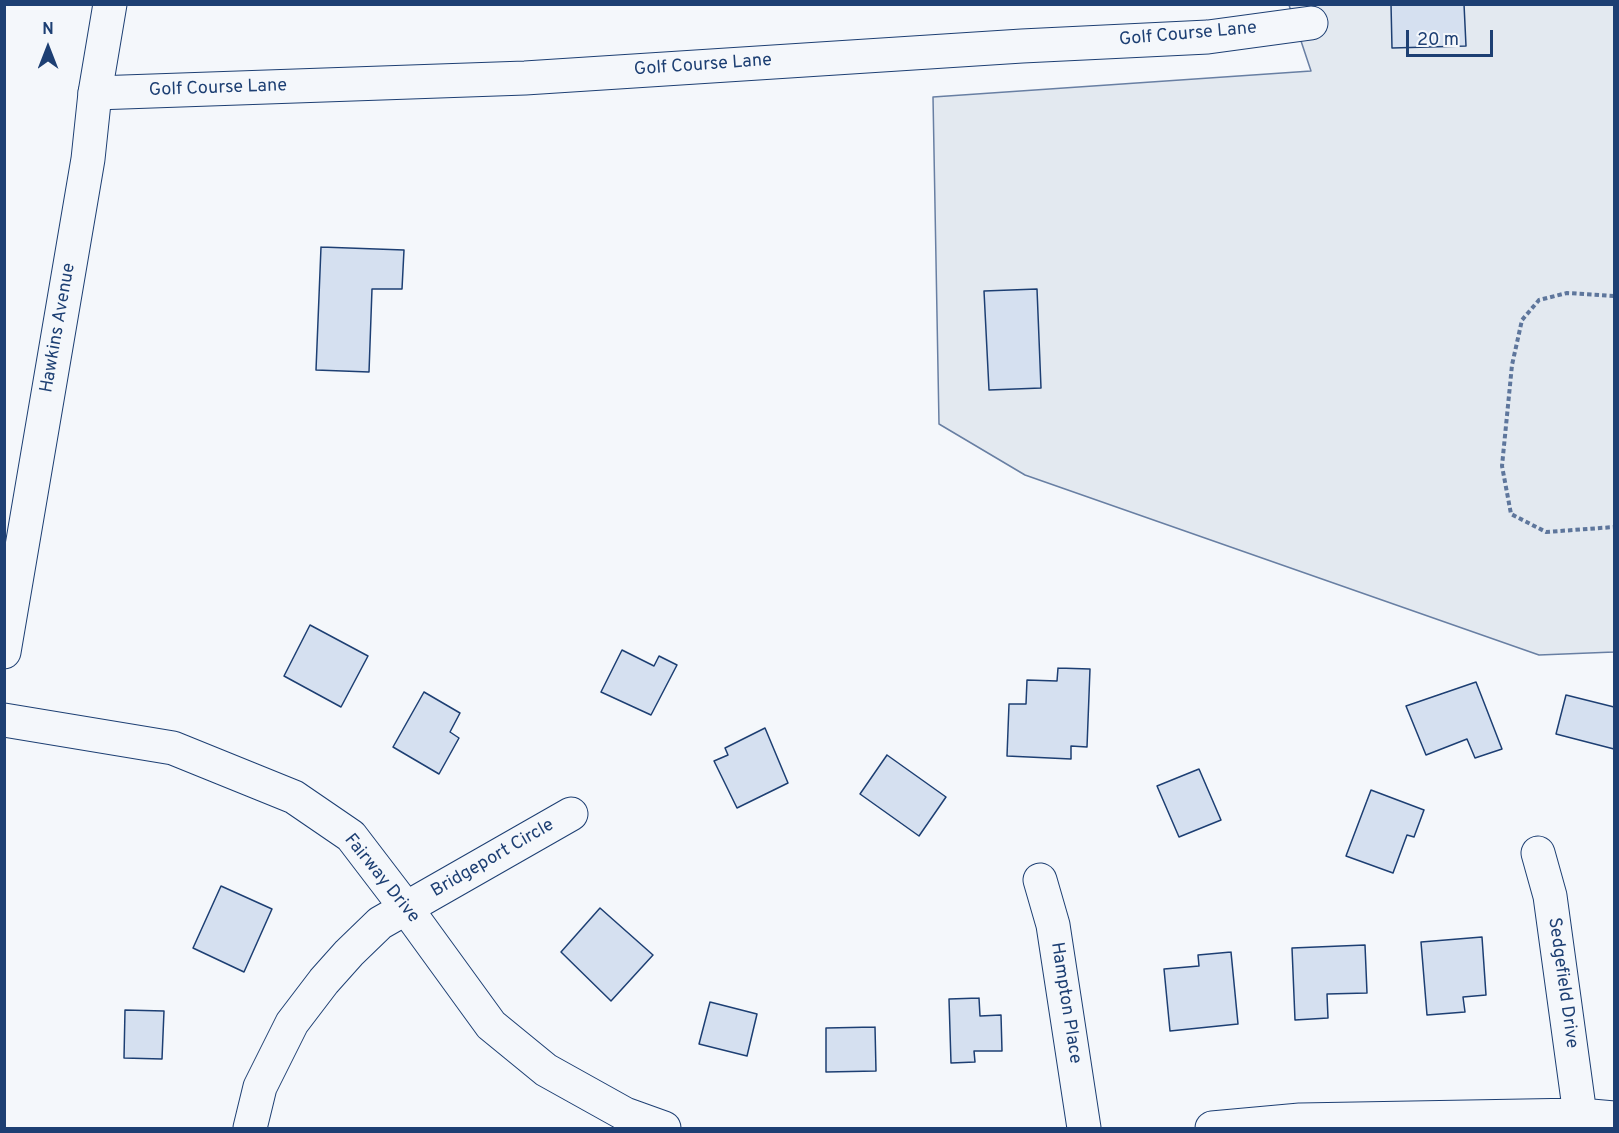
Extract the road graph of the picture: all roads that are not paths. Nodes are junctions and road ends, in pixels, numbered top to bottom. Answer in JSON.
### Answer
{"nodes":[{"id":1,"x":110,"y":4,"type":"edge"},
{"id":2,"x":1311,"y":23,"type":"dead end"},
{"id":3,"x":95,"y":93,"type":"junction"},
{"id":4,"x":4,"y":652,"type":"edge"},
{"id":5,"x":4,"y":720,"type":"edge"},
{"id":6,"x":572,"y":814,"type":"dead end"},
{"id":7,"x":1538,"y":853,"type":"dead end"},
{"id":8,"x":1040,"y":880,"type":"dead end"},
{"id":9,"x":406,"y":908,"type":"junction"},
{"id":10,"x":1580,"y":1115,"type":"junction"},
{"id":11,"x":1614,"y":1118,"type":"edge"},
{"id":12,"x":250,"y":1128,"type":"edge"},
{"id":13,"x":664,"y":1128,"type":"edge"},
{"id":14,"x":1084,"y":1128,"type":"edge"},
{"id":15,"x":1212,"y":1128,"type":"edge"}],
"edges":[{"from":1,"to":3,"type":"street","name":"Hawkins Avenue"},
{"from":2,"to":3,"type":"street","name":"Golf Course Lane"},
{"from":3,"to":4,"type":"street","name":"Hawkins Avenue"},
{"from":5,"to":9,"type":"street","name":"Fairway Drive"},
{"from":6,"to":9,"type":"street","name":"Bridgeport Circle"},
{"from":7,"to":10,"type":"street","name":"Sedgefield Drive"},
{"from":8,"to":14,"type":"street","name":"Hampton Place"},
{"from":9,"to":12,"type":"street","name":"Bridgeport Circle"},
{"from":9,"to":13,"type":"street","name":"Fairway Drive"},
{"from":10,"to":11,"type":"street"},
{"from":10,"to":15,"type":"street"}]}
